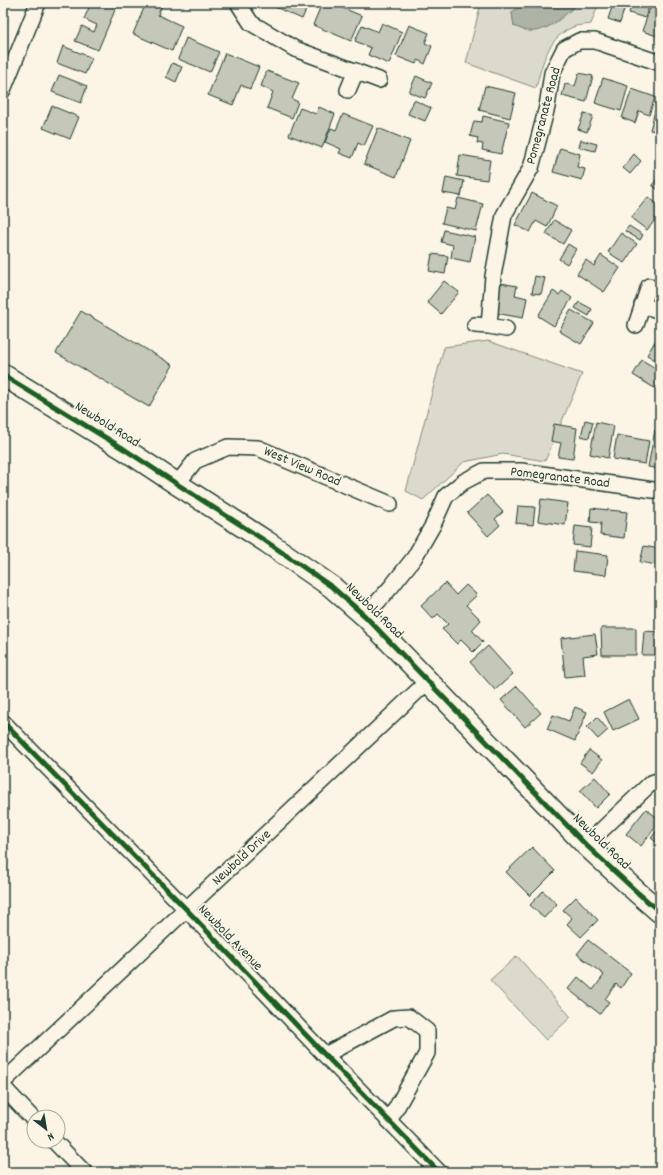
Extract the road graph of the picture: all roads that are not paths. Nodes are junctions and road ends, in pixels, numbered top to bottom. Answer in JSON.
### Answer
{"nodes":[{"id":1,"x":38,"y":3,"type":"edge"},
{"id":2,"x":238,"y":3,"type":"edge"},
{"id":3,"x":660,"y":63,"type":"edge"},
{"id":4,"x":356,"y":71,"type":"junction"},
{"id":5,"x":379,"y":80,"type":"dead end"},
{"id":6,"x":3,"y":90,"type":"edge"},
{"id":7,"x":348,"y":90,"type":"dead end"},
{"id":8,"x":649,"y":286,"type":"dead end"},
{"id":9,"x":642,"y":305,"type":"junction"},
{"id":10,"x":660,"y":311,"type":"edge"},
{"id":11,"x":636,"y":325,"type":"dead end"},
{"id":12,"x":506,"y":329,"type":"dead end"},
{"id":13,"x":3,"y":375,"type":"edge"},
{"id":14,"x":177,"y":484,"type":"junction"},
{"id":15,"x":660,"y":491,"type":"edge"},
{"id":16,"x":390,"y":504,"type":"dead end"},
{"id":17,"x":365,"y":616,"type":"junction"},
{"id":18,"x":427,"y":682,"type":"junction"},
{"id":19,"x":3,"y":722,"type":"edge"},
{"id":20,"x":660,"y":780,"type":"edge"},
{"id":21,"x":586,"y":845,"type":"junction"},
{"id":22,"x":187,"y":910,"type":"junction"},
{"id":23,"x":660,"y":912,"type":"edge"},
{"id":24,"x":326,"y":1055,"type":"junction"},
{"id":25,"x":3,"y":1082,"type":"edge"},
{"id":26,"x":3,"y":1087,"type":"edge"},
{"id":27,"x":26,"y":1111,"type":"edge"},
{"id":28,"x":389,"y":1121,"type":"junction"},
{"id":29,"x":62,"y":1149,"type":"edge"},
{"id":30,"x":84,"y":1172,"type":"edge"},
{"id":31,"x":439,"y":1172,"type":"edge"}],
"edges":[{"from":1,"to":6,"type":"street"},
{"from":2,"to":4,"type":"street"},
{"from":3,"to":12,"type":"street","name":"Pomegranate Road"},
{"from":4,"to":5,"type":"street"},
{"from":4,"to":7,"type":"street"},
{"from":8,"to":9,"type":"street"},
{"from":9,"to":10,"type":"street"},
{"from":9,"to":11,"type":"street"},
{"from":13,"to":14,"type":"main road","name":"Newbold Road"},
{"from":14,"to":16,"type":"street","name":"West View Road"},
{"from":14,"to":17,"type":"main road","name":"Newbold Road"},
{"from":15,"to":17,"type":"street","name":"Pomegranate Road"},
{"from":17,"to":18,"type":"main road","name":"Newbold Road"},
{"from":18,"to":21,"type":"main road","name":"Newbold Road"},
{"from":18,"to":22,"type":"street","name":"Newbold Drive"},
{"from":19,"to":22,"type":"street","name":"Newbold Avenue"},
{"from":20,"to":21,"type":"street"},
{"from":21,"to":23,"type":"main road","name":"Newbold Road"},
{"from":22,"to":24,"type":"street","name":"Newbold Avenue"},
{"from":22,"to":25,"type":"street","name":"Newbold Drive"},
{"from":24,"to":28,"type":"street","name":"Newbold Avenue"},
{"from":24,"to":28,"type":"street"},
{"from":26,"to":27,"type":"street"},
{"from":28,"to":31,"type":"street","name":"Newbold Avenue"},
{"from":29,"to":30,"type":"street"}]}
